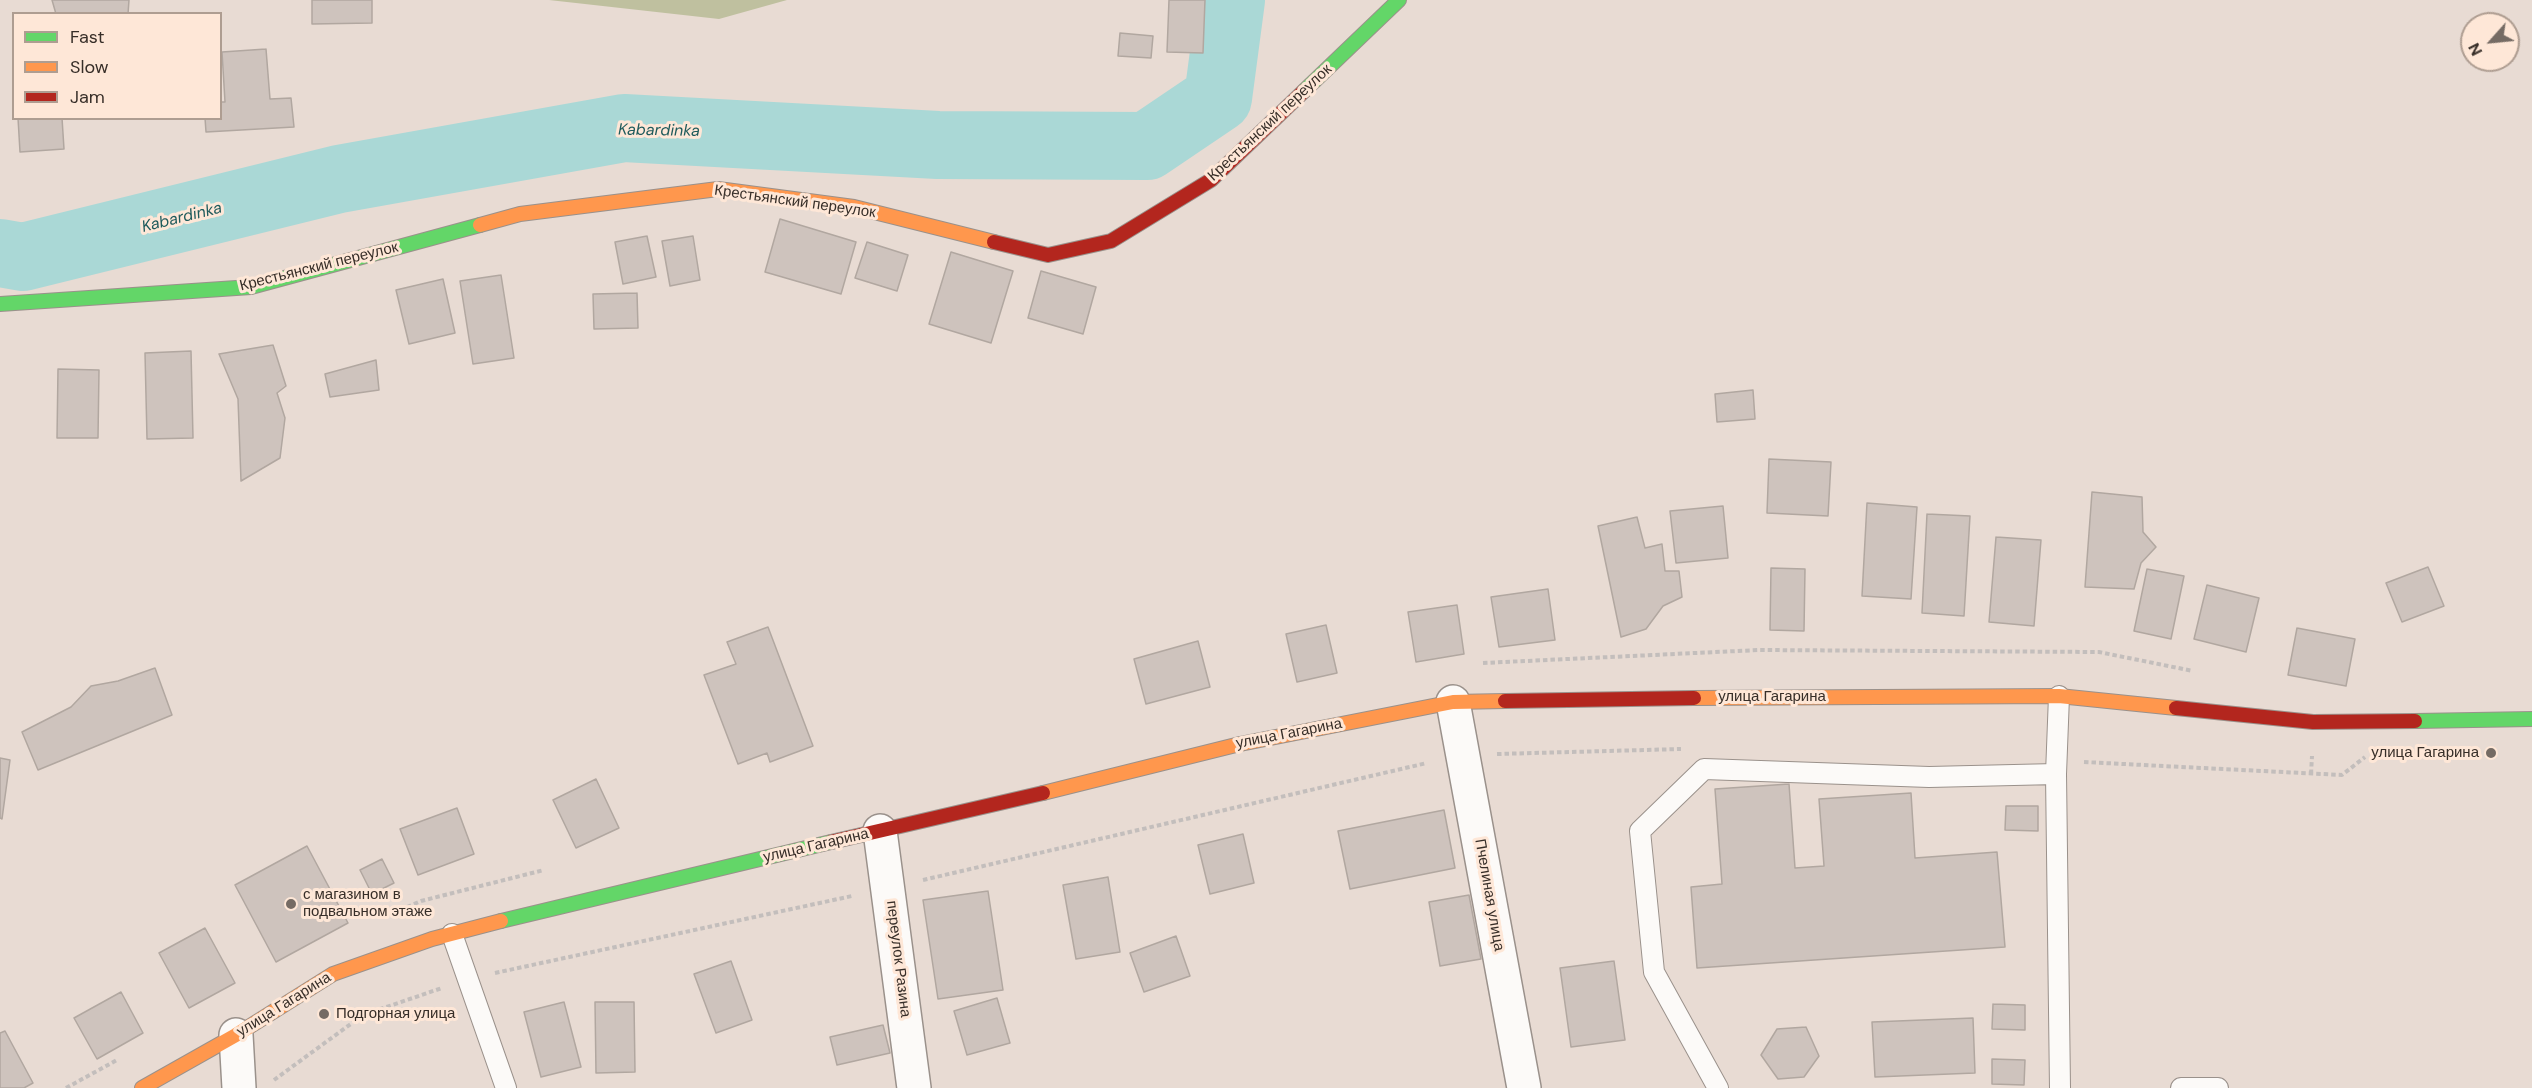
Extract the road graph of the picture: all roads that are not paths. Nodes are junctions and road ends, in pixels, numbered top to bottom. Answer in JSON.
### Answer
{"nodes":[{"id":1,"x":1399,"y":0,"type":"edge"},
{"id":2,"x":0,"y":304,"type":"edge"},
{"id":3,"x":2059,"y":696,"type":"junction"},
{"id":4,"x":1453,"y":702,"type":"junction"},
{"id":5,"x":2532,"y":719,"type":"edge"},
{"id":6,"x":2056,"y":768,"type":"junction"},
{"id":7,"x":880,"y":831,"type":"junction"},
{"id":8,"x":452,"y":934,"type":"junction"},
{"id":9,"x":236,"y":1035,"type":"junction"},
{"id":10,"x":142,"y":1088,"type":"edge"},
{"id":11,"x":238,"y":1088,"type":"edge"},
{"id":12,"x":506,"y":1088,"type":"edge"},
{"id":13,"x":914,"y":1088,"type":"edge"},
{"id":14,"x":1524,"y":1088,"type":"edge"},
{"id":15,"x":1718,"y":1088,"type":"edge"},
{"id":16,"x":2060,"y":1088,"type":"edge"},
{"id":17,"x":2181,"y":1088,"type":"edge"},
{"id":18,"x":2217,"y":1088,"type":"edge"}],
"edges":[{"from":1,"to":2,"type":"street","name":"Крестьянский переулок"},
{"from":3,"to":4,"type":"street","name":"улица Гагарина"},
{"from":3,"to":5,"type":"street","name":"улица Гагарина"},
{"from":3,"to":6,"type":"lane"},
{"from":4,"to":7,"type":"street","name":"улица Гагарина"},
{"from":4,"to":14,"type":"street","name":"Пчелиная улица"},
{"from":6,"to":15,"type":"lane"},
{"from":6,"to":16,"type":"lane"},
{"from":7,"to":8,"type":"street","name":"улица Гагарина"},
{"from":7,"to":13,"type":"street","name":"переулок Разина"},
{"from":8,"to":9,"type":"street","name":"улица Гагарина"},
{"from":8,"to":12,"type":"lane"},
{"from":9,"to":10,"type":"street","name":"улица Гагарина"},
{"from":9,"to":11,"type":"street"},
{"from":17,"to":18,"type":"lane"}]}
